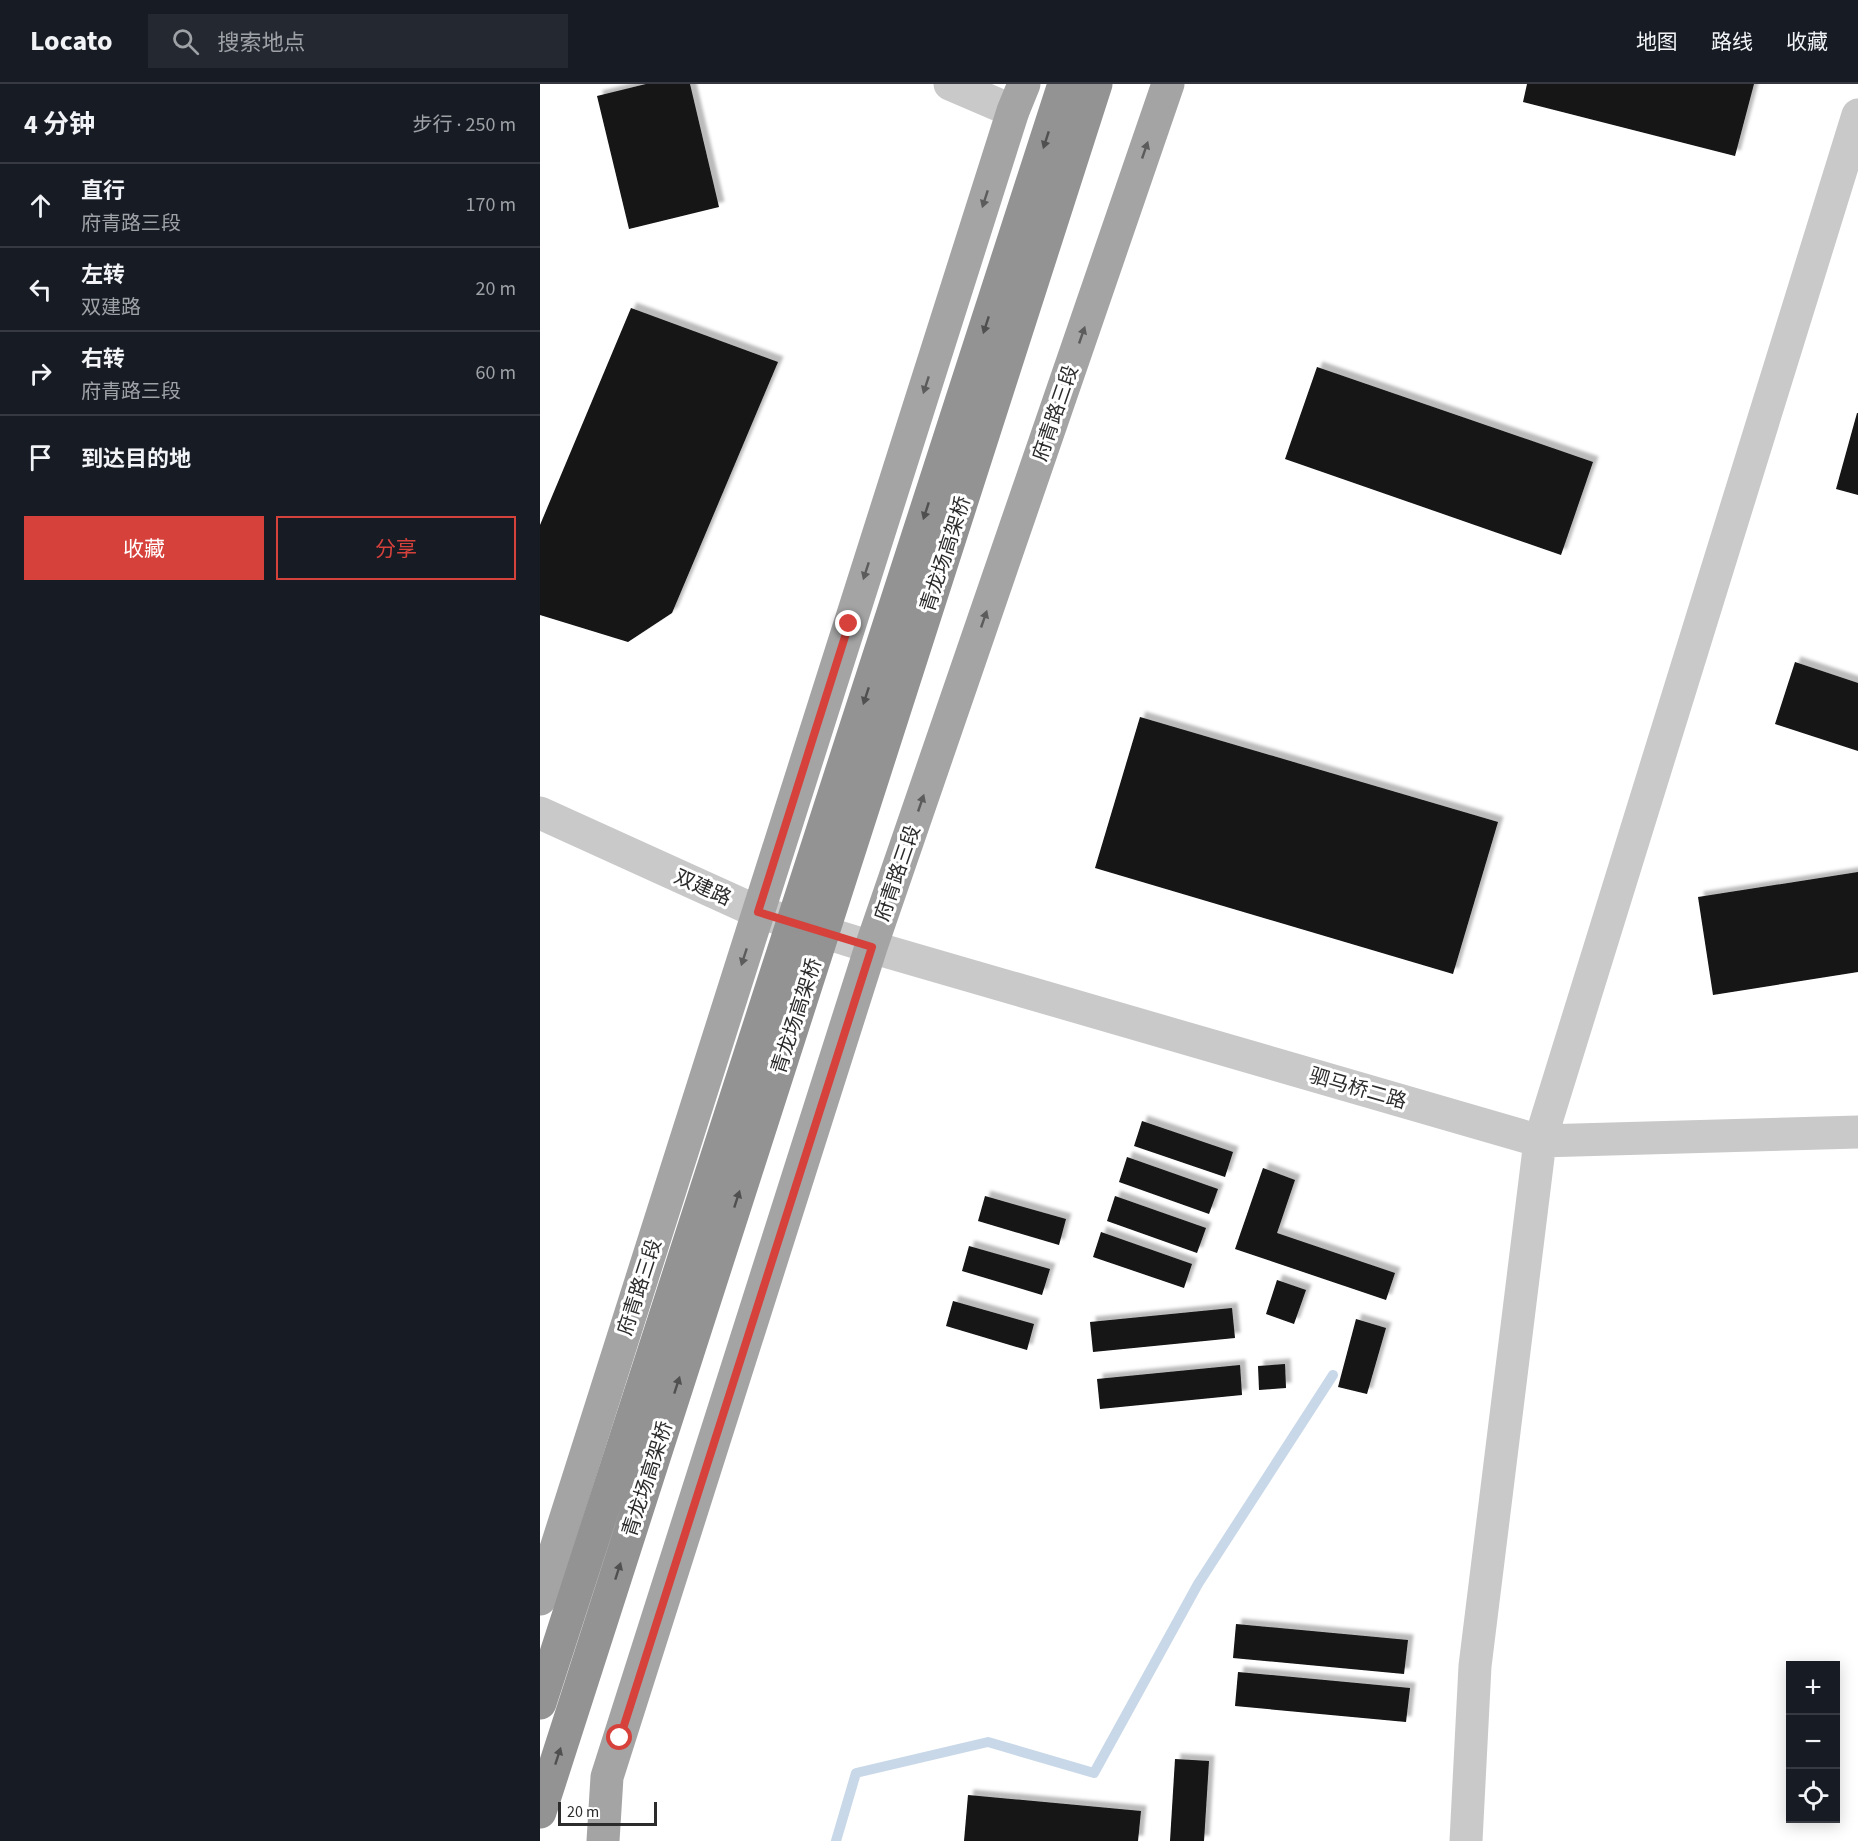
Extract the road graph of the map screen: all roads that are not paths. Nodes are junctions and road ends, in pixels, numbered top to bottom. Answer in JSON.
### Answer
{"nodes":[{"id":1,"x":950,"y":84,"type":"edge"},
{"id":2,"x":1064,"y":84,"type":"edge"},
{"id":3,"x":1096,"y":84,"type":"edge"},
{"id":4,"x":1168,"y":84,"type":"edge"},
{"id":5,"x":1019,"y":98,"type":"edge"},
{"id":6,"x":1858,"y":115,"type":"edge"},
{"id":7,"x":540,"y":813,"type":"edge"},
{"id":8,"x":758,"y":912,"type":"junction"},
{"id":9,"x":872,"y":947,"type":"junction"},
{"id":10,"x":1858,"y":1132,"type":"edge"},
{"id":11,"x":1540,"y":1141,"type":"junction"},
{"id":12,"x":540,"y":1599,"type":"edge"},
{"id":13,"x":540,"y":1702,"type":"edge"},
{"id":14,"x":607,"y":1777,"type":"junction"},
{"id":15,"x":540,"y":1812,"type":"edge"},
{"id":16,"x":586,"y":1841,"type":"edge"},
{"id":17,"x":603,"y":1841,"type":"edge"},
{"id":18,"x":1466,"y":1841,"type":"edge"}],
"edges":[{"from":1,"to":5,"type":"street"},
{"from":2,"to":13,"type":"highway","name":"青龙场高架桥","one_way":true,"bridge":true},
{"from":15,"to":3,"type":"highway","name":"青龙场高架桥","one_way":true,"bridge":true},
{"from":9,"to":4,"type":"main road","name":"府青路三段","one_way":true},
{"from":5,"to":8,"type":"main road","name":"府青路三段","one_way":true},
{"from":6,"to":11,"type":"street"},
{"from":7,"to":8,"type":"street","name":"双建路"},
{"from":8,"to":9,"type":"street","name":"双建路"},
{"from":8,"to":12,"type":"main road","name":"府青路三段","one_way":true},
{"from":9,"to":11,"type":"street","name":"驷马桥二路"},
{"from":9,"to":14,"type":"main road","name":"府青路三段"},
{"from":10,"to":11,"type":"street","name":"驷马桥二路"},
{"from":11,"to":18,"type":"street"},
{"from":14,"to":16,"type":"main road"},
{"from":14,"to":17,"type":"main road","name":"府青路三段"}]}
